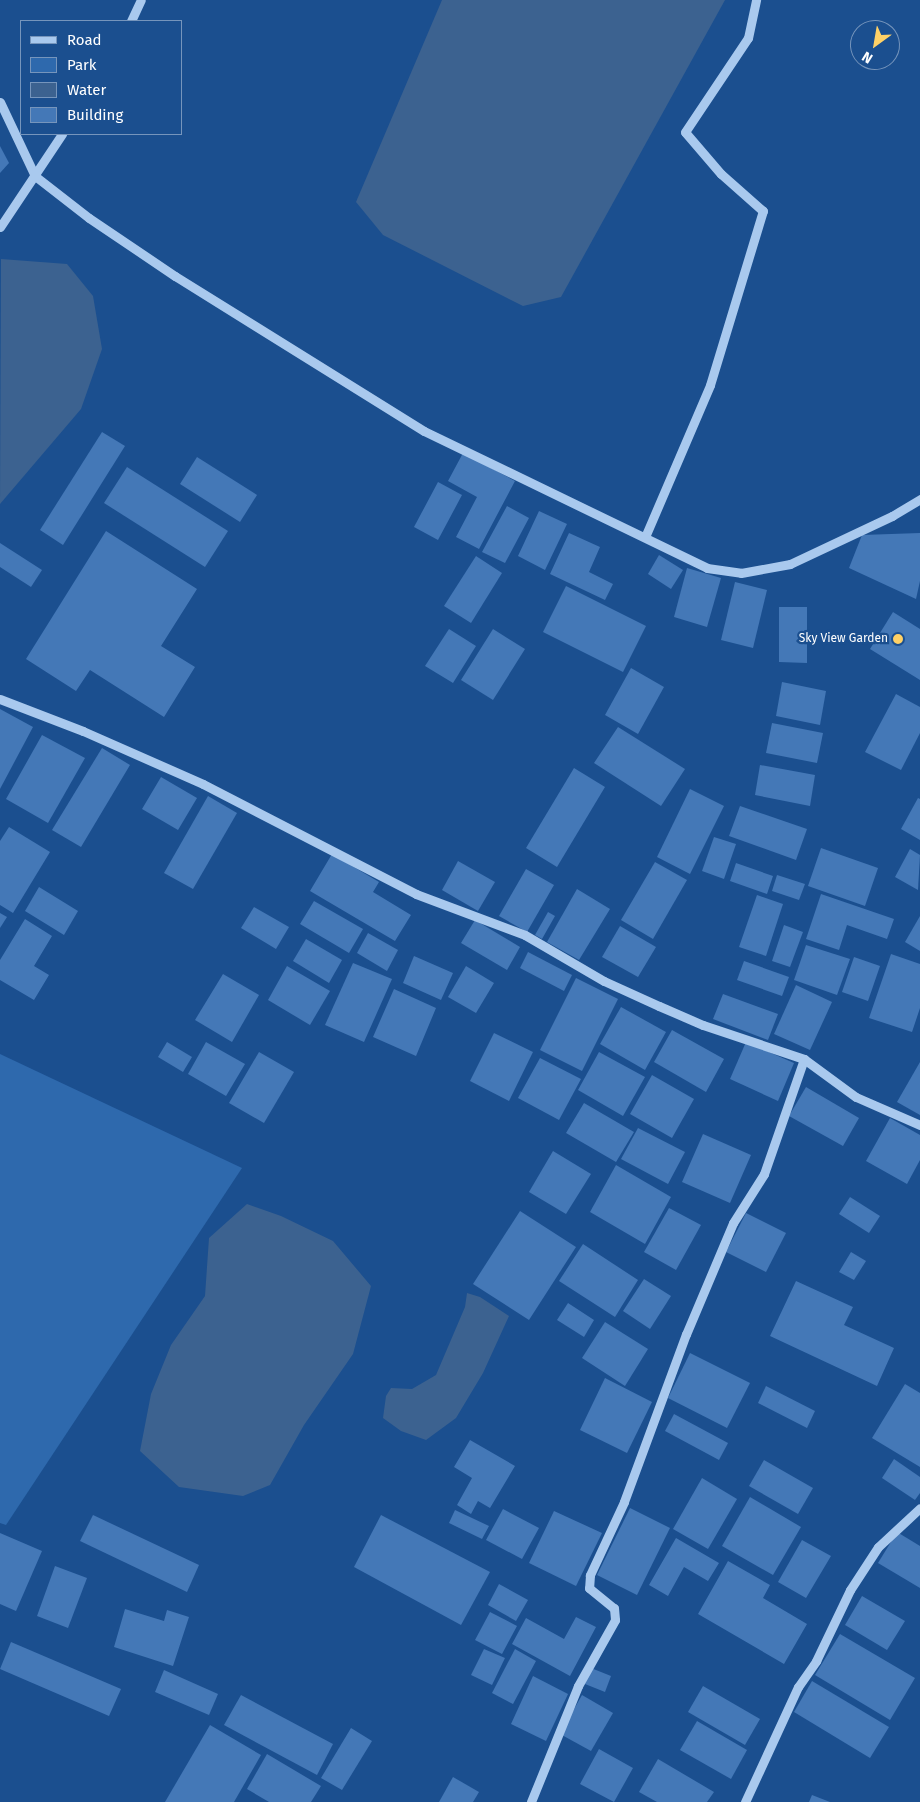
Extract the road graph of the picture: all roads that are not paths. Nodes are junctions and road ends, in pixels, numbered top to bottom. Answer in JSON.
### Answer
{"nodes":[{"id":1,"x":141,"y":0,"type":"edge"},
{"id":2,"x":756,"y":0,"type":"edge"},
{"id":3,"x":131,"y":20,"type":"edge"},
{"id":4,"x":0,"y":102,"type":"edge"},
{"id":5,"x":61,"y":135,"type":"edge"},
{"id":6,"x":35,"y":176,"type":"junction"},
{"id":7,"x":0,"y":227,"type":"edge"},
{"id":8,"x":920,"y":499,"type":"edge"},
{"id":9,"x":645,"y":537,"type":"junction"},
{"id":10,"x":0,"y":700,"type":"edge"},
{"id":11,"x":804,"y":1059,"type":"junction"},
{"id":12,"x":920,"y":1125,"type":"edge"},
{"id":13,"x":920,"y":1508,"type":"edge"},
{"id":14,"x":531,"y":1802,"type":"edge"},
{"id":15,"x":745,"y":1802,"type":"edge"}],
"edges":[{"from":1,"to":3,"type":"street"},
{"from":2,"to":9,"type":"street"},
{"from":4,"to":6,"type":"street"},
{"from":5,"to":6,"type":"street"},
{"from":6,"to":7,"type":"street"},
{"from":6,"to":9,"type":"street"},
{"from":8,"to":9,"type":"street"},
{"from":10,"to":11,"type":"street"},
{"from":11,"to":12,"type":"street"},
{"from":11,"to":14,"type":"street"},
{"from":13,"to":15,"type":"street"}]}
